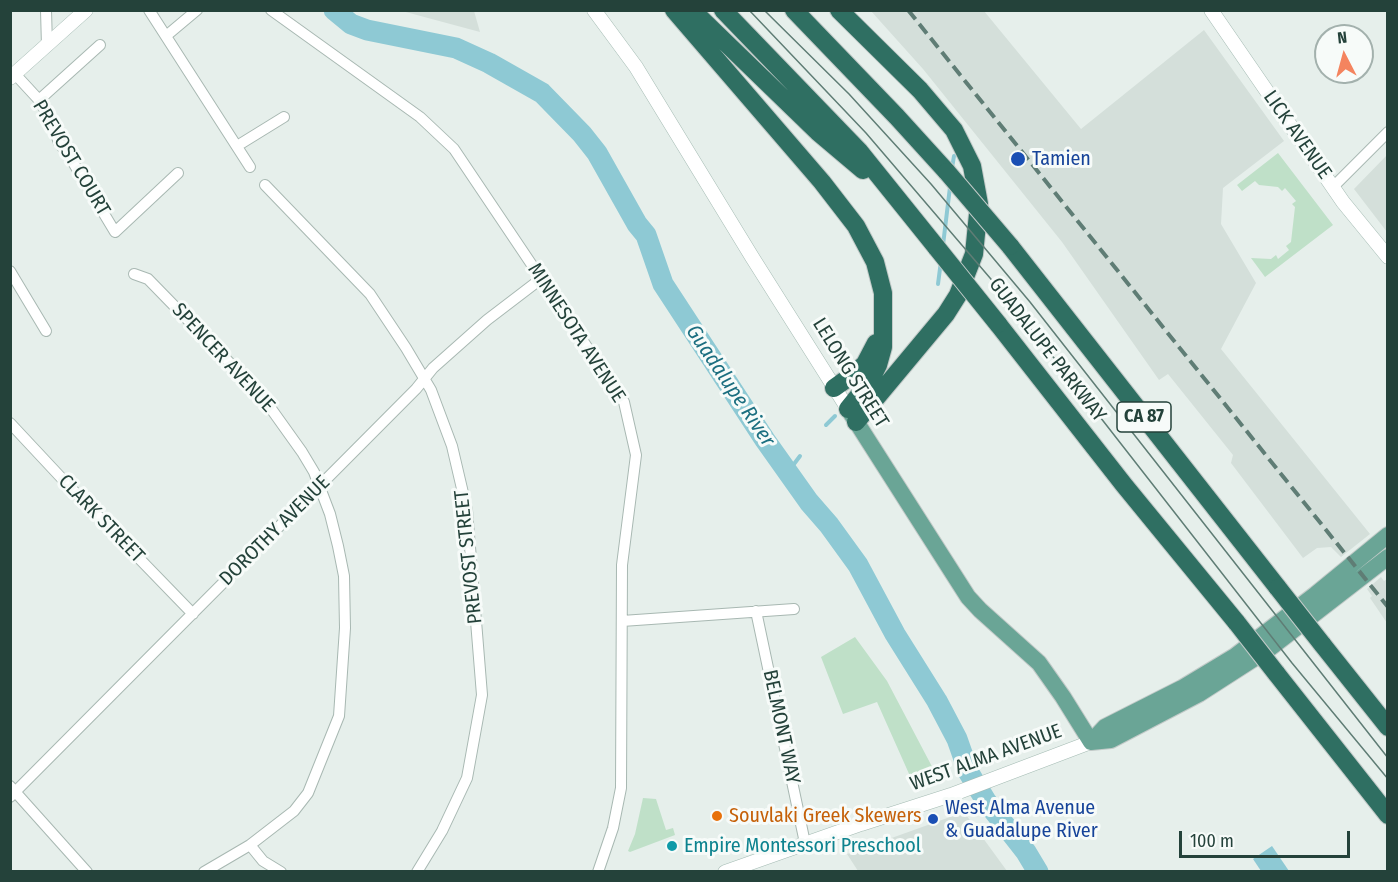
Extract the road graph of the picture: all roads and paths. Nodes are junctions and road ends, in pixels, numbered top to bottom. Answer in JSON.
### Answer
{"nodes":[{"id":1,"x":46,"y":10,"type":"edge"},
{"id":2,"x":86,"y":10,"type":"edge"},
{"id":3,"x":149,"y":10,"type":"edge"},
{"id":4,"x":197,"y":10,"type":"edge"},
{"id":5,"x":272,"y":10,"type":"edge"},
{"id":6,"x":594,"y":10,"type":"edge"},
{"id":7,"x":674,"y":10,"type":"edge"},
{"id":8,"x":692,"y":10,"type":"edge"},
{"id":9,"x":723,"y":10,"type":"edge"},
{"id":10,"x":794,"y":10,"type":"edge"},
{"id":11,"x":839,"y":10,"type":"edge"},
{"id":12,"x":1211,"y":10,"type":"edge"},
{"id":13,"x":166,"y":36,"type":"junction"},
{"id":14,"x":100,"y":45,"type":"dead end"},
{"id":15,"x":47,"y":46,"type":"junction"},
{"id":16,"x":13,"y":76,"type":"edge"},
{"id":17,"x":39,"y":100,"type":"junction"},
{"id":18,"x":284,"y":117,"type":"dead end"},
{"id":19,"x":1388,"y":132,"type":"edge"},
{"id":20,"x":237,"y":146,"type":"junction"},
{"id":21,"x":250,"y":167,"type":"dead end"},
{"id":22,"x":178,"y":173,"type":"dead end"},
{"id":23,"x":265,"y":185,"type":"dead end"},
{"id":24,"x":1333,"y":187,"type":"junction"},
{"id":25,"x":894,"y":196,"type":"junction"},
{"id":26,"x":1388,"y":258,"type":"edge"},
{"id":27,"x":10,"y":271,"type":"edge"},
{"id":28,"x":134,"y":274,"type":"dead end"},
{"id":29,"x":542,"y":278,"type":"junction"},
{"id":30,"x":882,"y":328,"type":"junction"},
{"id":31,"x":46,"y":331,"type":"dead end"},
{"id":32,"x":425,"y":378,"type":"junction"},
{"id":33,"x":834,"y":388,"type":"junction"},
{"id":34,"x":852,"y":415,"type":"junction"},
{"id":35,"x":10,"y":423,"type":"edge"},
{"id":36,"x":319,"y":486,"type":"junction"},
{"id":37,"x":1388,"y":535,"type":"edge"},
{"id":38,"x":1388,"y":557,"type":"edge"},
{"id":39,"x":794,"y":609,"type":"dead end"},
{"id":40,"x":756,"y":611,"type":"junction"},
{"id":41,"x":193,"y":614,"type":"junction"},
{"id":42,"x":622,"y":621,"type":"junction"},
{"id":43,"x":1388,"y":727,"type":"edge"},
{"id":44,"x":1091,"y":742,"type":"junction"},
{"id":45,"x":12,"y":792,"type":"edge"},
{"id":46,"x":1388,"y":815,"type":"edge"},
{"id":47,"x":805,"y":843,"type":"junction"},
{"id":48,"x":250,"y":845,"type":"junction"},
{"id":49,"x":87,"y":872,"type":"edge"},
{"id":50,"x":204,"y":872,"type":"edge"},
{"id":51,"x":281,"y":872,"type":"edge"},
{"id":52,"x":417,"y":872,"type":"edge"},
{"id":53,"x":598,"y":872,"type":"edge"},
{"id":54,"x":725,"y":872,"type":"edge"}],
"edges":[{"from":1,"to":15,"type":"street"},
{"from":2,"to":15,"type":"main road"},
{"from":3,"to":13,"type":"street"},
{"from":4,"to":13,"type":"street"},
{"from":5,"to":29,"type":"street","name":"MINNESOTA AVENUE"},
{"from":6,"to":33,"type":"main road","name":"LELONG STREET"},
{"from":7,"to":30,"type":"highway"},
{"from":8,"to":25,"type":"highway"},
{"from":9,"to":25,"type":"highway","name":"GUADALUPE PARKWAY","number":"CA 87"},
{"from":10,"to":43,"type":"highway","name":"GUADALUPE PARKWAY","number":"CA 87","bridge":true},
{"from":11,"to":34,"type":"highway"},
{"from":12,"to":24,"type":"main road","name":"LICK AVENUE"},
{"from":13,"to":20,"type":"street"},
{"from":14,"to":17,"type":"street"},
{"from":15,"to":16,"type":"main road"},
{"from":16,"to":17,"type":"street","name":"PREVOST COURT"},
{"from":17,"to":22,"type":"street","name":"PREVOST COURT"},
{"from":18,"to":20,"type":"street"},
{"from":19,"to":24,"type":"street"},
{"from":20,"to":21,"type":"street"},
{"from":23,"to":32,"type":"street","name":"PREVOST STREET"},
{"from":24,"to":26,"type":"main road","name":"LICK AVENUE"},
{"from":25,"to":46,"type":"highway","name":"GUADALUPE PARKWAY","number":"CA 87","bridge":true},
{"from":27,"to":31,"type":"street"},
{"from":28,"to":36,"type":"street","name":"SPENCER AVENUE"},
{"from":29,"to":32,"type":"street","name":"DOROTHY AVENUE"},
{"from":29,"to":42,"type":"street","name":"MINNESOTA AVENUE"},
{"from":30,"to":33,"type":"highway"},
{"from":30,"to":34,"type":"highway"},
{"from":32,"to":36,"type":"street","name":"DOROTHY AVENUE"},
{"from":32,"to":52,"type":"street","name":"PREVOST STREET"},
{"from":33,"to":34,"type":"main road","name":"LELONG STREET"},
{"from":34,"to":44,"type":"main road","name":"LELONG STREET"},
{"from":35,"to":41,"type":"street","name":"CLARK STREET"},
{"from":36,"to":41,"type":"street","name":"DOROTHY AVENUE"},
{"from":36,"to":48,"type":"street","name":"SPENCER AVENUE"},
{"from":37,"to":44,"type":"main road","name":"WEST ALMA AVENUE"},
{"from":38,"to":44,"type":"main road","name":"WEST ALMA AVENUE"},
{"from":39,"to":40,"type":"street"},
{"from":40,"to":42,"type":"street"},
{"from":40,"to":47,"type":"street","name":"BELMONT WAY"},
{"from":41,"to":45,"type":"street","name":"DOROTHY AVENUE"},
{"from":42,"to":53,"type":"street","name":"MINNESOTA AVENUE"},
{"from":44,"to":47,"type":"main road","name":"WEST ALMA AVENUE"},
{"from":45,"to":49,"type":"street"},
{"from":47,"to":54,"type":"main road","name":"WEST ALMA AVENUE"},
{"from":48,"to":50,"type":"street","name":"SPENCER AVENUE"},
{"from":48,"to":51,"type":"street"}]}
